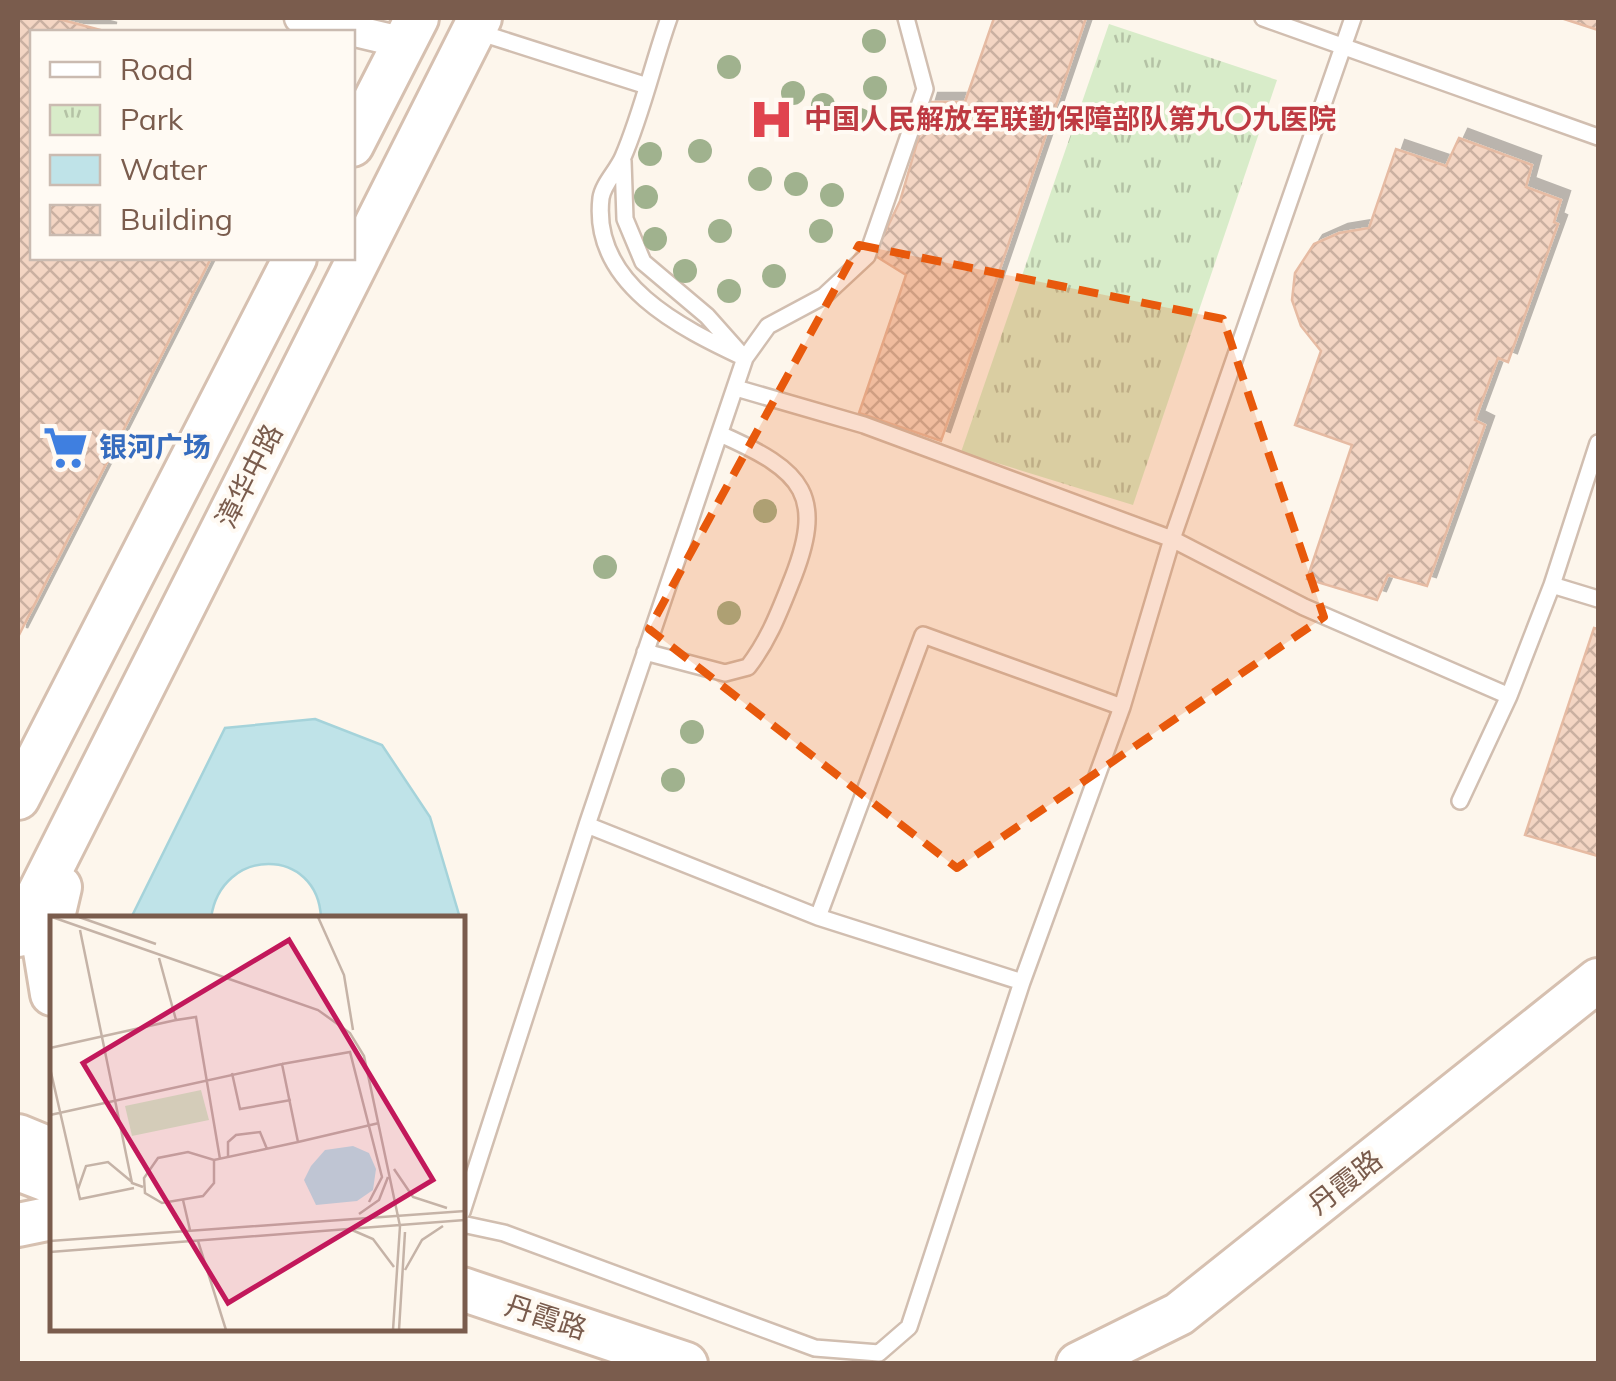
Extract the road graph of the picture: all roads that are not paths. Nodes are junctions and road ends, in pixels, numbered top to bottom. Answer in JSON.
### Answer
{"nodes":[{"id":1,"x":300,"y":18,"type":"edge"},
{"id":2,"x":669,"y":18,"type":"edge"},
{"id":3,"x":906,"y":18,"type":"edge"},
{"id":4,"x":1264,"y":18,"type":"edge"},
{"id":5,"x":1354,"y":18,"type":"edge"},
{"id":6,"x":477,"y":24,"type":"edge"},
{"id":7,"x":411,"y":30,"type":"edge"},
{"id":8,"x":1345,"y":45,"type":"junction"},
{"id":9,"x":644,"y":85,"type":"junction"},
{"id":10,"x":1598,"y":137,"type":"edge"},
{"id":11,"x":355,"y":139,"type":"edge"},
{"id":12,"x":623,"y":157,"type":"junction"},
{"id":13,"x":294,"y":260,"type":"edge"},
{"id":14,"x":746,"y":358,"type":"junction"},
{"id":15,"x":736,"y":388,"type":"junction"},
{"id":16,"x":720,"y":434,"type":"junction"},
{"id":17,"x":1598,"y":443,"type":"edge"},
{"id":18,"x":1172,"y":539,"type":"junction"},
{"id":19,"x":1552,"y":585,"type":"junction"},
{"id":20,"x":1598,"y":599,"type":"edge"},
{"id":21,"x":646,"y":652,"type":"junction"},
{"id":22,"x":1509,"y":696,"type":"junction"},
{"id":23,"x":1122,"y":707,"type":"junction"},
{"id":24,"x":18,"y":798,"type":"edge"},
{"id":25,"x":1460,"y":801,"type":"dead end"},
{"id":26,"x":73,"y":825,"type":"junction"},
{"id":27,"x":587,"y":825,"type":"junction"},
{"id":28,"x":64,"y":900,"type":"edge"},
{"id":29,"x":818,"y":917,"type":"junction"},
{"id":30,"x":18,"y":935,"type":"edge"},
{"id":31,"x":50,"y":937,"type":"edge"},
{"id":32,"x":1598,"y":980,"type":"edge"},
{"id":33,"x":50,"y":981,"type":"edge"},
{"id":34,"x":1022,"y":982,"type":"junction"},
{"id":35,"x":1598,"y":1017,"type":"edge"},
{"id":36,"x":18,"y":1136,"type":"edge"},
{"id":37,"x":50,"y":1149,"type":"edge"},
{"id":38,"x":18,"y":1169,"type":"edge"},
{"id":39,"x":50,"y":1181,"type":"edge"},
{"id":40,"x":465,"y":1203,"type":"edge"},
{"id":41,"x":50,"y":1218,"type":"edge"},
{"id":42,"x":18,"y":1225,"type":"edge"},
{"id":43,"x":465,"y":1225,"type":"edge"},
{"id":44,"x":465,"y":1290,"type":"edge"},
{"id":45,"x":465,"y":1315,"type":"edge"},
{"id":46,"x":626,"y":1364,"type":"edge"},
{"id":47,"x":686,"y":1364,"type":"edge"},
{"id":48,"x":1078,"y":1364,"type":"edge"},
{"id":49,"x":1137,"y":1364,"type":"edge"}],
"edges":[{"from":1,"to":7,"type":"street"},
{"from":2,"to":9,"type":"lane"},
{"from":3,"to":14,"type":"lane"},
{"from":4,"to":8,"type":"lane"},
{"from":5,"to":8,"type":"lane"},
{"from":6,"to":9,"type":"lane"},
{"from":6,"to":26,"type":"main road","name":"漳华中路"},
{"from":7,"to":11,"type":"main road"},
{"from":8,"to":10,"type":"lane"},
{"from":8,"to":18,"type":"lane"},
{"from":9,"to":12,"type":"lane"},
{"from":12,"to":14,"type":"lane"},
{"from":12,"to":14,"type":"lane"},
{"from":13,"to":24,"type":"main road"},
{"from":14,"to":15,"type":"lane"},
{"from":15,"to":16,"type":"lane"},
{"from":15,"to":18,"type":"lane"},
{"from":16,"to":21,"type":"lane"},
{"from":16,"to":21,"type":"lane"},
{"from":17,"to":19,"type":"lane"},
{"from":18,"to":22,"type":"lane"},
{"from":18,"to":23,"type":"lane"},
{"from":19,"to":20,"type":"lane"},
{"from":19,"to":22,"type":"lane"},
{"from":21,"to":27,"type":"lane"},
{"from":22,"to":25,"type":"lane"},
{"from":23,"to":29,"type":"lane"},
{"from":23,"to":34,"type":"lane"},
{"from":26,"to":28,"type":"main road"},
{"from":26,"to":30,"type":"main road","name":"漳华中路"},
{"from":27,"to":29,"type":"lane"},
{"from":27,"to":40,"type":"lane"},
{"from":29,"to":34,"type":"lane"},
{"from":31,"to":33,"type":"main road"},
{"from":32,"to":48,"type":"main road","name":"丹霞路"},
{"from":34,"to":43,"type":"lane"},
{"from":35,"to":49,"type":"main road","name":"丹霞路"},
{"from":36,"to":37,"type":"main road"},
{"from":38,"to":39,"type":"main road"},
{"from":41,"to":42,"type":"main road"},
{"from":44,"to":47,"type":"main road","name":"丹霞路"},
{"from":45,"to":46,"type":"main road","name":"丹霞路"}]}
